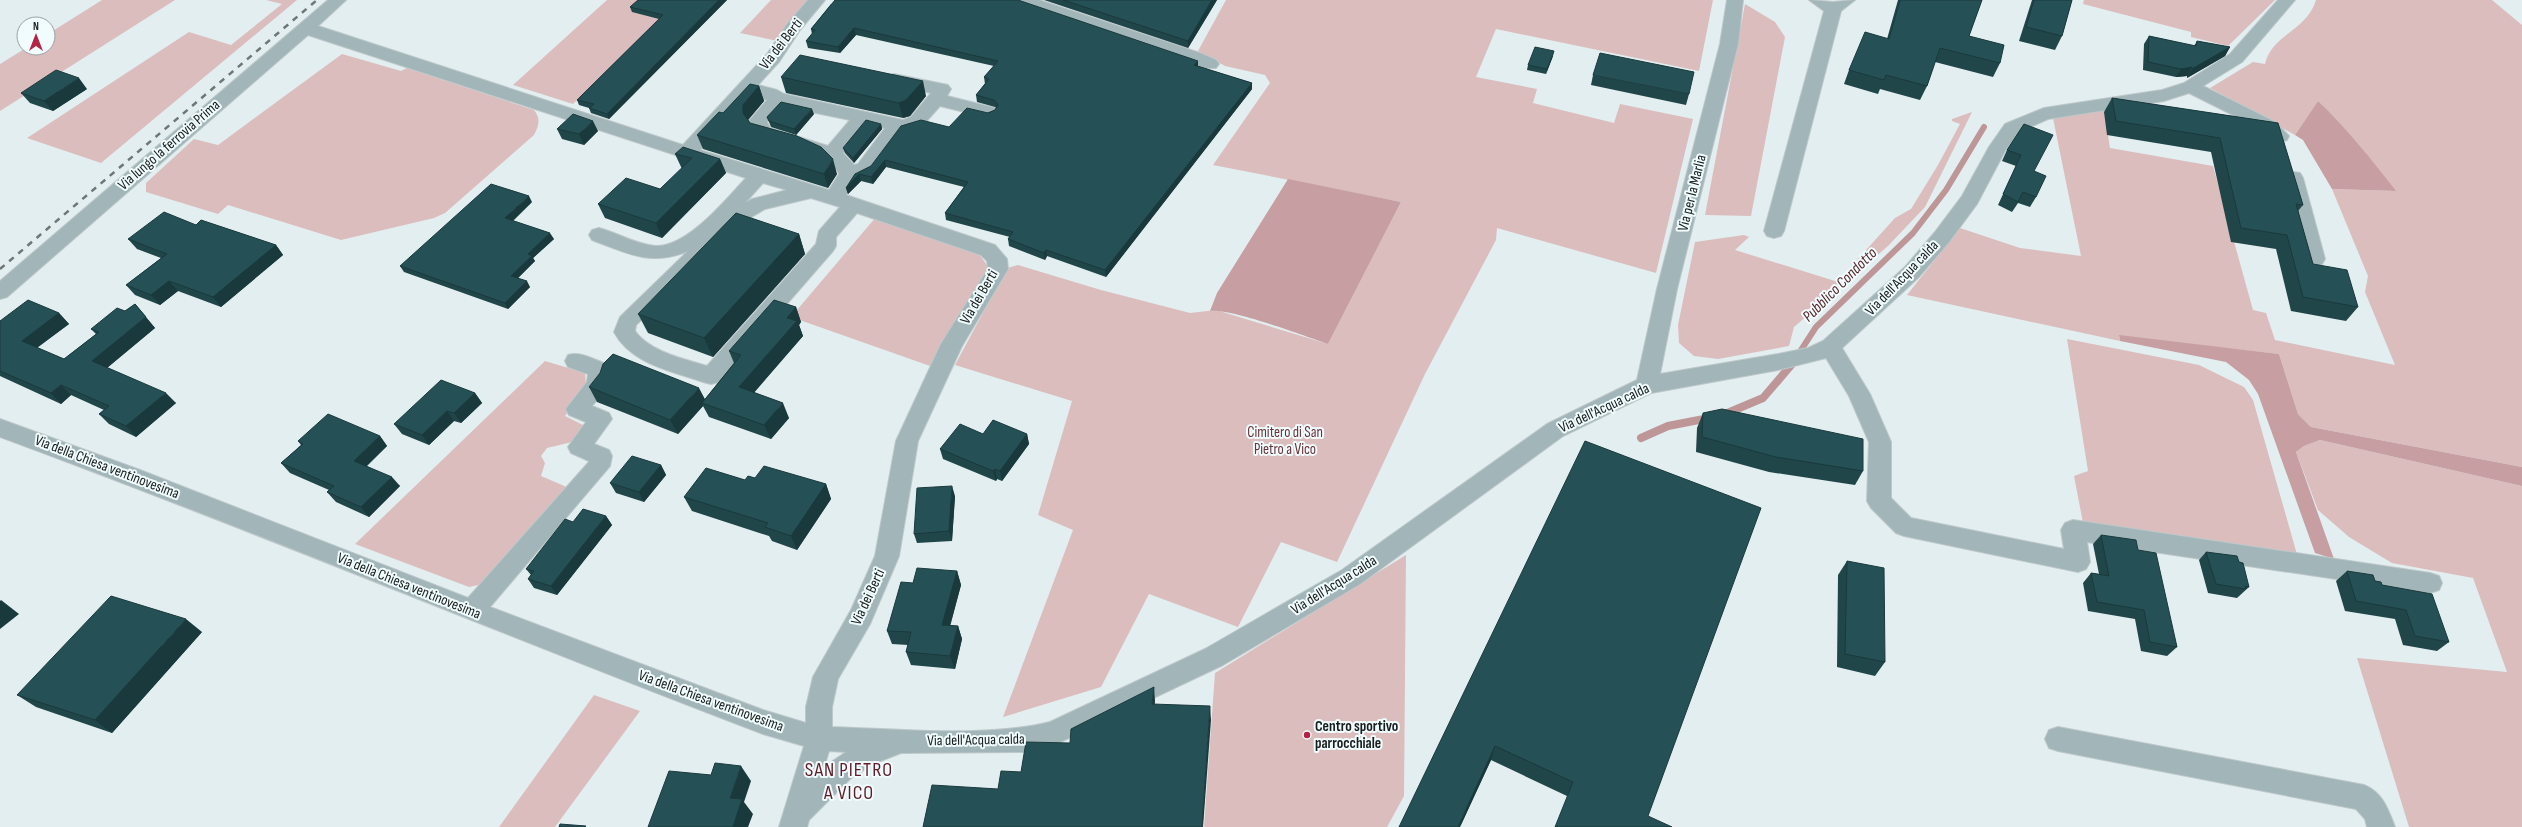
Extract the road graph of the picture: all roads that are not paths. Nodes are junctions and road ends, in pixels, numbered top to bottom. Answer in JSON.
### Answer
{"nodes":[{"id":1,"x":338,"y":0,"type":"edge"},
{"id":2,"x":817,"y":0,"type":"edge"},
{"id":3,"x":1022,"y":0,"type":"edge"},
{"id":4,"x":1735,"y":0,"type":"edge"},
{"id":5,"x":1817,"y":0,"type":"edge"},
{"id":6,"x":2287,"y":0,"type":"edge"},
{"id":7,"x":1840,"y":5,"type":"edge"},
{"id":8,"x":305,"y":28,"type":"junction"},
{"id":9,"x":773,"y":58,"type":"junction"},
{"id":10,"x":795,"y":62,"type":"edge"},
{"id":11,"x":1210,"y":64,"type":"dead end"},
{"id":12,"x":874,"y":77,"type":"edge"},
{"id":13,"x":2190,"y":87,"type":"junction"},
{"id":14,"x":746,"y":88,"type":"junction"},
{"id":15,"x":778,"y":99,"type":"junction"},
{"id":16,"x":936,"y":99,"type":"junction"},
{"id":17,"x":989,"y":112,"type":"edge"},
{"id":18,"x":862,"y":118,"type":"junction"},
{"id":19,"x":897,"y":125,"type":"junction"},
{"id":20,"x":687,"y":153,"type":"junction"},
{"id":21,"x":831,"y":155,"type":"junction"},
{"id":22,"x":848,"y":175,"type":"junction"},
{"id":23,"x":759,"y":176,"type":"junction"},
{"id":24,"x":811,"y":191,"type":"junction"},
{"id":25,"x":834,"y":198,"type":"junction"},
{"id":26,"x":853,"y":204,"type":"junction"},
{"id":27,"x":1774,"y":231,"type":"dead end"},
{"id":28,"x":599,"y":235,"type":"dead end"},
{"id":29,"x":2315,"y":259,"type":"dead end"},
{"id":30,"x":0,"y":292,"type":"edge"},
{"id":31,"x":1821,"y":351,"type":"junction"},
{"id":32,"x":576,"y":361,"type":"dead end"},
{"id":33,"x":1647,"y":385,"type":"junction"},
{"id":34,"x":0,"y":428,"type":"edge"},
{"id":35,"x":2430,"y":583,"type":"dead end"},
{"id":36,"x":472,"y":611,"type":"junction"},
{"id":37,"x":819,"y":739,"type":"junction"},
{"id":38,"x":2058,"y":739,"type":"dead end"},
{"id":39,"x":904,"y":741,"type":"junction"},
{"id":40,"x":794,"y":822,"type":"edge"},
{"id":41,"x":2381,"y":827,"type":"edge"}],
"edges":[{"from":1,"to":8,"type":"street","name":"Via lungo la ferrovia Prima"},
{"from":2,"to":9,"type":"street","name":"Via dei Berti"},
{"from":3,"to":11,"type":"street"},
{"from":4,"to":33,"type":"street","name":"Via per la Marlia"},
{"from":5,"to":7,"type":"street"},
{"from":6,"to":13,"type":"street","name":"Via dell'Acqua calda"},
{"from":7,"to":27,"type":"street"},
{"from":8,"to":20,"type":"street"},
{"from":8,"to":30,"type":"street","name":"Via lungo la ferrovia Prima"},
{"from":9,"to":10,"type":"street"},
{"from":9,"to":14,"type":"street","name":"Via dei Berti"},
{"from":12,"to":16,"type":"street"},
{"from":13,"to":29,"type":"street"},
{"from":13,"to":31,"type":"street","name":"Via dell'Acqua calda"},
{"from":14,"to":15,"type":"street"},
{"from":14,"to":20,"type":"street","name":"Via dei Berti"},
{"from":15,"to":18,"type":"street"},
{"from":15,"to":21,"type":"street"},
{"from":16,"to":17,"type":"street"},
{"from":16,"to":19,"type":"street"},
{"from":18,"to":19,"type":"street"},
{"from":18,"to":21,"type":"street"},
{"from":19,"to":22,"type":"street"},
{"from":20,"to":23,"type":"street","name":"Via dei Berti"},
{"from":21,"to":22,"type":"street"},
{"from":22,"to":25,"type":"street"},
{"from":23,"to":24,"type":"street","name":"Via dei Berti"},
{"from":23,"to":28,"type":"street"},
{"from":24,"to":25,"type":"street","name":"Via dei Berti"},
{"from":24,"to":26,"type":"street"},
{"from":25,"to":26,"type":"street","name":"Via dei Berti"},
{"from":26,"to":37,"type":"street","name":"Via dei Berti"},
{"from":31,"to":33,"type":"street","name":"Via dell'Acqua calda"},
{"from":31,"to":35,"type":"street"},
{"from":32,"to":36,"type":"street"},
{"from":33,"to":39,"type":"street","name":"Via dell'Acqua calda"},
{"from":34,"to":36,"type":"street","name":"Via della Chiesa ventinovesima"},
{"from":36,"to":37,"type":"street","name":"Via della Chiesa ventinovesima"},
{"from":37,"to":39,"type":"street","name":"Via dell'Acqua calda"},
{"from":37,"to":40,"type":"street","name":"Via dell'Acqua calda"},
{"from":38,"to":41,"type":"street"},
{"from":39,"to":40,"type":"street","name":"Via dell'Acqua calda"}]}
